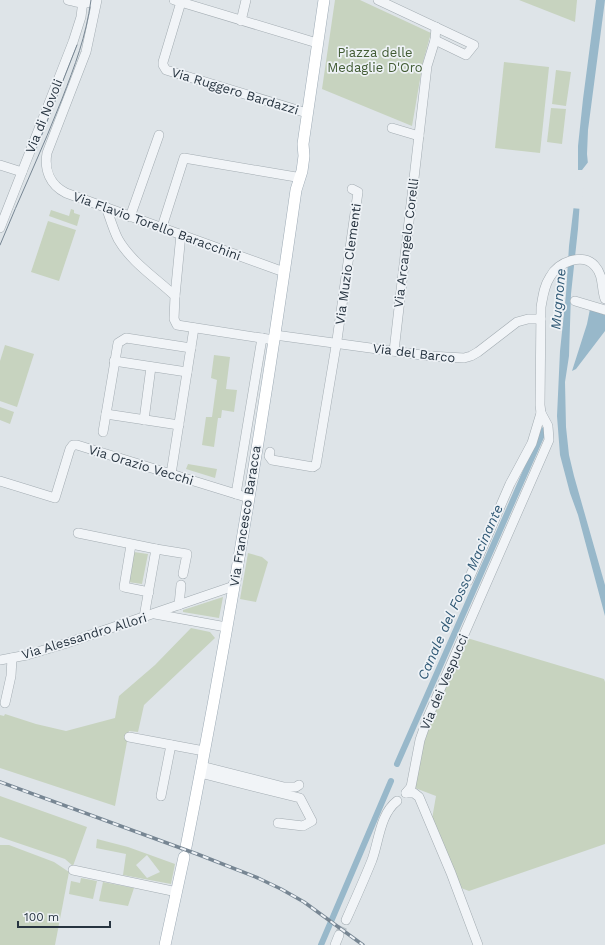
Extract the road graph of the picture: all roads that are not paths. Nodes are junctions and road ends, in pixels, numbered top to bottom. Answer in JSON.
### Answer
{"nodes":[{"id":1,"x":68,"y":0,"type":"edge"},
{"id":2,"x":94,"y":0,"type":"edge"},
{"id":3,"x":97,"y":0,"type":"edge"},
{"id":4,"x":246,"y":0,"type":"edge"},
{"id":5,"x":324,"y":0,"type":"edge"},
{"id":6,"x":378,"y":0,"type":"edge"},
{"id":7,"x":177,"y":1,"type":"edge"},
{"id":8,"x":83,"y":2,"type":"edge"},
{"id":9,"x":241,"y":21,"type":"junction"},
{"id":10,"x":93,"y":22,"type":"junction"},
{"id":11,"x":436,"y":27,"type":"junction"},
{"id":12,"x":435,"y":40,"type":"junction"},
{"id":13,"x":318,"y":43,"type":"junction"},
{"id":14,"x":307,"y":113,"type":"junction"},
{"id":15,"x":392,"y":128,"type":"dead end"},
{"id":16,"x":159,"y":135,"type":"dead end"},
{"id":17,"x":418,"y":136,"type":"junction"},
{"id":18,"x":46,"y":163,"type":"joint"},
{"id":19,"x":0,"y":165,"type":"edge"},
{"id":20,"x":22,"y":172,"type":"junction"},
{"id":21,"x":297,"y":181,"type":"junction"},
{"id":22,"x":352,"y":189,"type":"dead end"},
{"id":23,"x":106,"y":207,"type":"junction"},
{"id":24,"x":130,"y":216,"type":"junction"},
{"id":25,"x":0,"y":226,"type":"edge"},
{"id":26,"x":162,"y":227,"type":"junction"},
{"id":27,"x":181,"y":234,"type":"junction"},
{"id":28,"x":284,"y":272,"type":"junction"},
{"id":29,"x":175,"y":296,"type":"junction"},
{"id":30,"x":605,"y":299,"type":"edge"},
{"id":31,"x":575,"y":301,"type":"dead end"},
{"id":32,"x":605,"y":310,"type":"edge"},
{"id":33,"x":541,"y":319,"type":"junction"},
{"id":34,"x":194,"y":328,"type":"junction"},
{"id":35,"x":262,"y":338,"type":"junction"},
{"id":36,"x":274,"y":338,"type":"junction"},
{"id":37,"x":336,"y":343,"type":"junction"},
{"id":38,"x":191,"y":348,"type":"junction"},
{"id":39,"x":394,"y":351,"type":"junction"},
{"id":40,"x":114,"y":361,"type":"junction"},
{"id":41,"x":151,"y":367,"type":"junction"},
{"id":42,"x":187,"y":372,"type":"junction"},
{"id":43,"x":106,"y":414,"type":"junction"},
{"id":44,"x":545,"y":419,"type":"junction"},
{"id":45,"x":144,"y":420,"type":"junction"},
{"id":46,"x":179,"y":425,"type":"junction"},
{"id":47,"x":103,"y":432,"type":"dead end"},
{"id":48,"x":270,"y":452,"type":"dead end"},
{"id":49,"x":171,"y":474,"type":"junction"},
{"id":50,"x":0,"y":481,"type":"edge"},
{"id":51,"x":236,"y":494,"type":"junction"},
{"id":52,"x":249,"y":498,"type":"junction"},
{"id":53,"x":78,"y":533,"type":"dead end"},
{"id":54,"x":131,"y":544,"type":"junction"},
{"id":55,"x":156,"y":549,"type":"junction"},
{"id":56,"x":183,"y":574,"type":"dead end"},
{"id":57,"x":468,"y":581,"type":"dead end"},
{"id":58,"x":181,"y":585,"type":"dead end"},
{"id":59,"x":234,"y":586,"type":"junction"},
{"id":60,"x":149,"y":592,"type":"junction"},
{"id":61,"x":179,"y":604,"type":"junction"},
{"id":62,"x":155,"y":614,"type":"junction"},
{"id":63,"x":144,"y":617,"type":"junction"},
{"id":64,"x":226,"y":627,"type":"junction"},
{"id":65,"x":12,"y":658,"type":"junction"},
{"id":66,"x":0,"y":660,"type":"edge"},
{"id":67,"x":5,"y":703,"type":"dead end"},
{"id":68,"x":129,"y":738,"type":"dead end"},
{"id":69,"x":171,"y":745,"type":"junction"},
{"id":70,"x":204,"y":751,"type":"junction"},
{"id":71,"x":201,"y":769,"type":"junction"},
{"id":72,"x":300,"y":785,"type":"dead end"},
{"id":73,"x":274,"y":788,"type":"junction"},
{"id":74,"x":161,"y":796,"type":"dead end"},
{"id":75,"x":397,"y":801,"type":"dead end"},
{"id":76,"x":278,"y":823,"type":"dead end"},
{"id":77,"x":73,"y":870,"type":"dead end"},
{"id":78,"x":177,"y":892,"type":"junction"},
{"id":79,"x":346,"y":920,"type":"tunnel mouth"},
{"id":80,"x":340,"y":935,"type":"tunnel mouth"},
{"id":81,"x":165,"y":945,"type":"edge"},
{"id":82,"x":335,"y":945,"type":"edge"},
{"id":83,"x":478,"y":945,"type":"edge"}],
"edges":[{"from":1,"to":8,"type":"street"},
{"from":2,"to":8,"type":"street"},
{"from":3,"to":10,"type":"street","name":"Via di Novoli"},
{"from":4,"to":9,"type":"street"},
{"from":5,"to":13,"type":"main road","name":"Via Francesco Baracca"},
{"from":6,"to":11,"type":"street"},
{"from":7,"to":9,"type":"street"},
{"from":7,"to":14,"type":"street","name":"Via Ruggero Bardazzi"},
{"from":8,"to":10,"type":"street"},
{"from":8,"to":20,"type":"street","name":"Via di Novoli"},
{"from":9,"to":13,"type":"street"},
{"from":10,"to":18,"type":"street","name":"Via di Novoli"},
{"from":11,"to":12,"type":"street","name":"Via Arcangelo Corelli"},
{"from":11,"to":12,"type":"street"},
{"from":12,"to":17,"type":"street","name":"Via Arcangelo Corelli"},
{"from":13,"to":14,"type":"main road","name":"Via Francesco Baracca"},
{"from":14,"to":21,"type":"main road","name":"Via Francesco Baracca"},
{"from":15,"to":17,"type":"street"},
{"from":16,"to":24,"type":"street"},
{"from":17,"to":39,"type":"street","name":"Via Arcangelo Corelli"},
{"from":18,"to":23,"type":"street","name":"Via Flavio Torello Baracchini"},
{"from":19,"to":20,"type":"street"},
{"from":20,"to":25,"type":"street","name":"Via di Novoli"},
{"from":21,"to":26,"type":"street"},
{"from":21,"to":28,"type":"main road","name":"Via Francesco Baracca"},
{"from":22,"to":37,"type":"street","name":"Via Muzio Clementi"},
{"from":23,"to":24,"type":"street","name":"Via Flavio Torello Baracchini"},
{"from":23,"to":29,"type":"street"},
{"from":24,"to":26,"type":"street","name":"Via Flavio Torello Baracchini"},
{"from":26,"to":27,"type":"street","name":"Via Flavio Torello Baracchini"},
{"from":27,"to":28,"type":"street","name":"Via Flavio Torello Baracchini"},
{"from":27,"to":29,"type":"street"},
{"from":28,"to":36,"type":"main road","name":"Via Francesco Baracca"},
{"from":29,"to":34,"type":"street","name":"Via del Barco"},
{"from":30,"to":33,"type":"street","name":"Via dei Vespucci"},
{"from":31,"to":32,"type":"street"},
{"from":33,"to":39,"type":"street","name":"Via del Barco"},
{"from":33,"to":44,"type":"street","name":"Via dei Vespucci"},
{"from":34,"to":35,"type":"street","name":"Via del Barco"},
{"from":34,"to":38,"type":"street"},
{"from":35,"to":36,"type":"street","name":"Via del Barco"},
{"from":35,"to":51,"type":"street","name":"Via Francesco Baracca"},
{"from":36,"to":37,"type":"street","name":"Via del Barco"},
{"from":36,"to":52,"type":"main road","name":"Via Francesco Baracca"},
{"from":37,"to":39,"type":"street","name":"Via del Barco"},
{"from":37,"to":48,"type":"street"},
{"from":38,"to":40,"type":"street"},
{"from":38,"to":42,"type":"street"},
{"from":40,"to":41,"type":"street"},
{"from":40,"to":43,"type":"street"},
{"from":41,"to":42,"type":"street"},
{"from":41,"to":45,"type":"street"},
{"from":42,"to":46,"type":"street"},
{"from":43,"to":45,"type":"street"},
{"from":43,"to":47,"type":"street"},
{"from":44,"to":57,"type":"street","name":"Via dei Vespucci"},
{"from":44,"to":83,"type":"street","name":"Via dei Vespucci"},
{"from":45,"to":46,"type":"street"},
{"from":46,"to":49,"type":"street"},
{"from":49,"to":50,"type":"street","name":"Via Orazio Vecchi"},
{"from":49,"to":51,"type":"street","name":"Via Orazio Vecchi"},
{"from":51,"to":52,"type":"street","name":"Via Orazio Vecchi"},
{"from":52,"to":59,"type":"main road","name":"Via Francesco Baracca"},
{"from":53,"to":54,"type":"street"},
{"from":54,"to":55,"type":"street"},
{"from":54,"to":60,"type":"street"},
{"from":55,"to":56,"type":"street"},
{"from":55,"to":60,"type":"street"},
{"from":58,"to":61,"type":"street"},
{"from":59,"to":61,"type":"street","name":"Via Alessandro Allori"},
{"from":59,"to":64,"type":"main road","name":"Via Francesco Baracca"},
{"from":60,"to":63,"type":"street"},
{"from":61,"to":62,"type":"street","name":"Via Alessandro Allori"},
{"from":62,"to":63,"type":"street","name":"Via Alessandro Allori"},
{"from":62,"to":64,"type":"street","name":"Via Alessandro Allori"},
{"from":63,"to":65,"type":"street","name":"Via Alessandro Allori"},
{"from":64,"to":70,"type":"main road","name":"Via Francesco Baracca"},
{"from":65,"to":66,"type":"street","name":"Via Alessandro Allori"},
{"from":65,"to":67,"type":"street","name":"Via Alessandro Allori"},
{"from":68,"to":69,"type":"street"},
{"from":69,"to":70,"type":"street"},
{"from":69,"to":74,"type":"street"},
{"from":70,"to":71,"type":"main road","name":"Via Francesco Baracca"},
{"from":71,"to":73,"type":"street"},
{"from":71,"to":78,"type":"main road","name":"Via Francesco Baracca"},
{"from":72,"to":73,"type":"street"},
{"from":73,"to":76,"type":"street"},
{"from":75,"to":79,"type":"street"},
{"from":77,"to":78,"type":"street"},
{"from":78,"to":81,"type":"main road","name":"Via Francesco Baracca"},
{"from":80,"to":82,"type":"street"}]}
